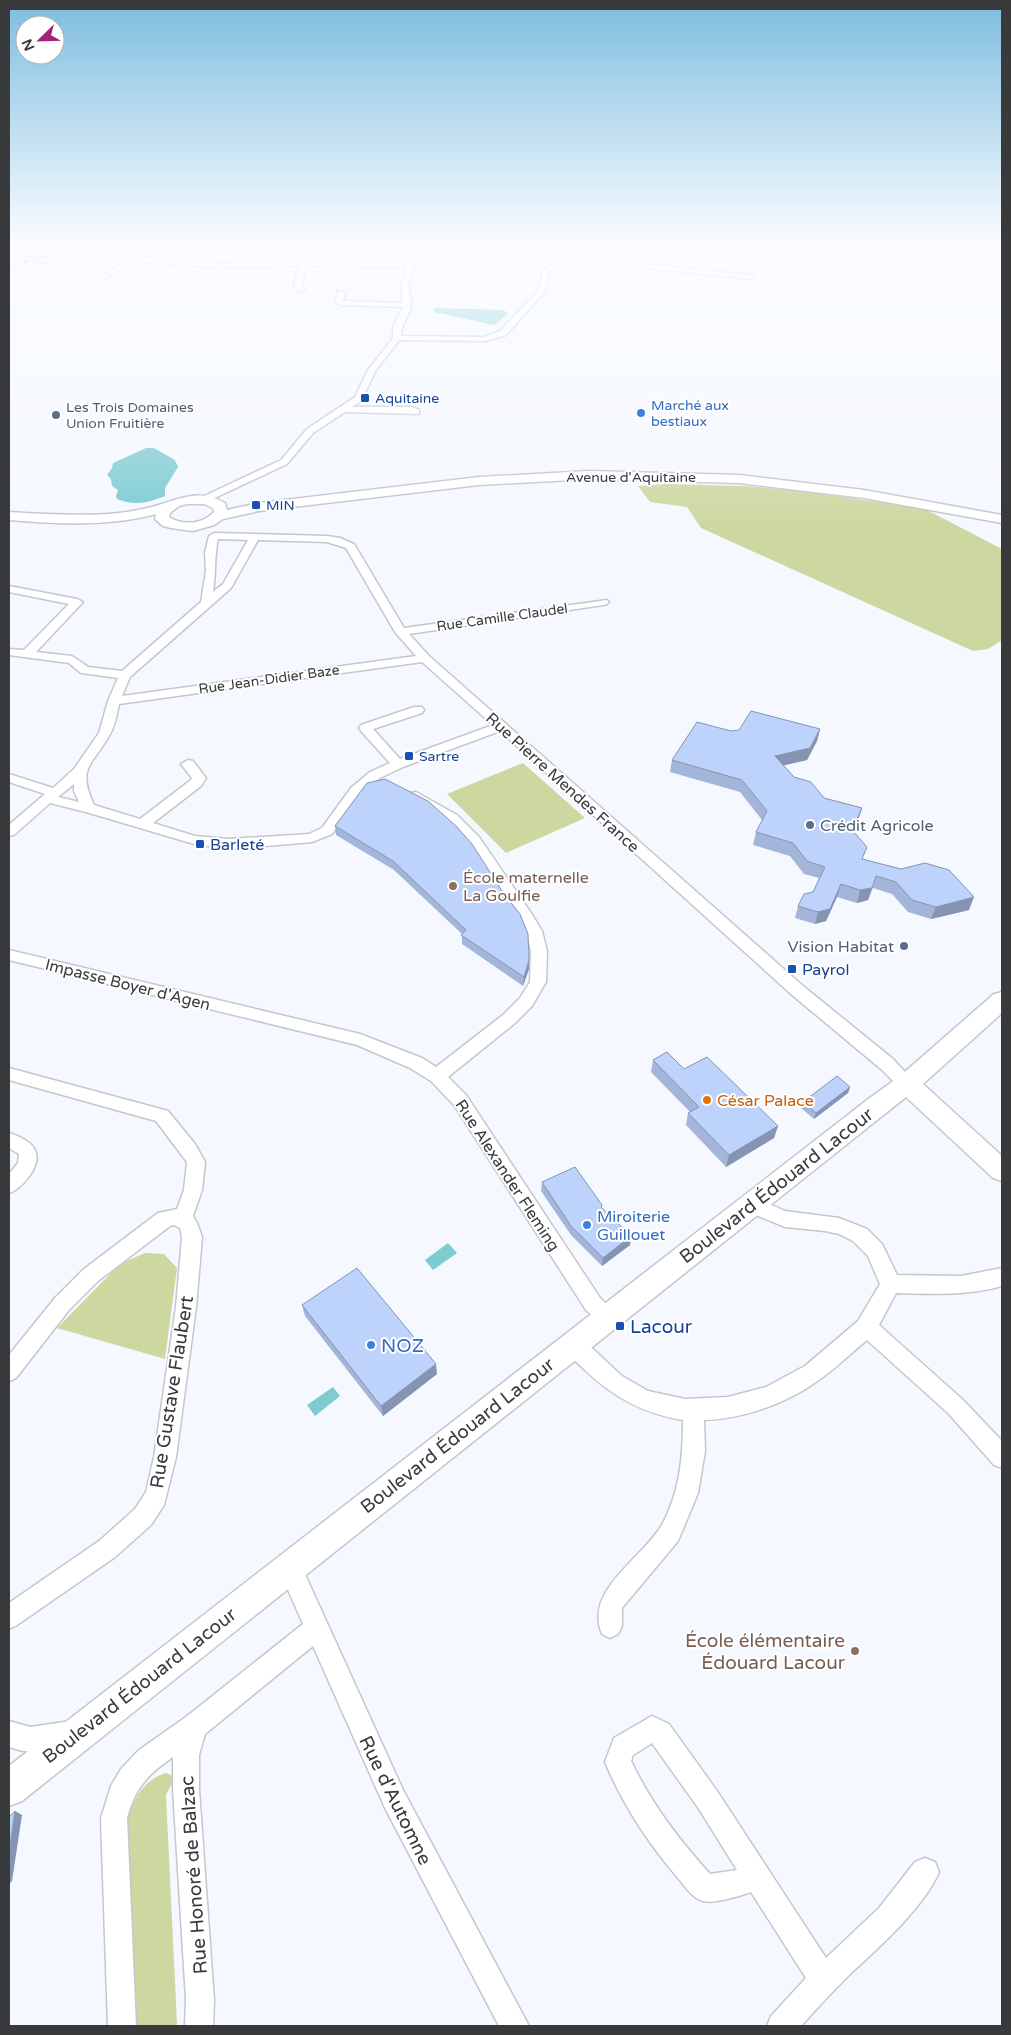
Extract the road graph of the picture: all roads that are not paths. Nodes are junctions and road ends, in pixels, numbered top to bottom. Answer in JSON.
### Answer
{"nodes":[{"id":1,"x":396,"y":335,"type":"edge"},
{"id":2,"x":500,"y":335,"type":"edge"},
{"id":3,"x":396,"y":338,"type":"junction"},
{"id":4,"x":345,"y":409,"type":"junction"},
{"id":5,"x":416,"y":412,"type":"dead end"},
{"id":6,"x":219,"y":505,"type":"junction"},
{"id":7,"x":165,"y":513,"type":"junction"},
{"id":8,"x":9,"y":516,"type":"edge"},
{"id":9,"x":1002,"y":519,"type":"edge"},
{"id":10,"x":202,"y":524,"type":"junction"},
{"id":11,"x":214,"y":536,"type":"junction"},
{"id":12,"x":253,"y":540,"type":"dead end"},
{"id":13,"x":211,"y":571,"type":"junction"},
{"id":14,"x":235,"y":574,"type":"junction"},
{"id":15,"x":9,"y":589,"type":"edge"},
{"id":16,"x":603,"y":602,"type":"dead end"},
{"id":17,"x":206,"y":603,"type":"junction"},
{"id":18,"x":401,"y":632,"type":"junction"},
{"id":19,"x":9,"y":652,"type":"edge"},
{"id":20,"x":27,"y":654,"type":"junction"},
{"id":21,"x":425,"y":658,"type":"junction"},
{"id":22,"x":125,"y":675,"type":"junction"},
{"id":23,"x":114,"y":701,"type":"junction"},
{"id":24,"x":418,"y":710,"type":"dead end"},
{"id":25,"x":500,"y":726,"type":"junction"},
{"id":26,"x":188,"y":764,"type":"dead end"},
{"id":27,"x":398,"y":764,"type":"junction"},
{"id":28,"x":79,"y":772,"type":"junction"},
{"id":29,"x":375,"y":775,"type":"junction"},
{"id":30,"x":9,"y":778,"type":"edge"},
{"id":31,"x":391,"y":783,"type":"edge"},
{"id":32,"x":406,"y":791,"type":"edge"},
{"id":33,"x":52,"y":796,"type":"junction"},
{"id":34,"x":89,"y":808,"type":"junction"},
{"id":35,"x":143,"y":824,"type":"junction"},
{"id":36,"x":9,"y":832,"type":"edge"},
{"id":37,"x":9,"y":955,"type":"edge"},
{"id":38,"x":1002,"y":1000,"type":"edge"},
{"id":39,"x":246,"y":1013,"type":"joint"},
{"id":40,"x":9,"y":1074,"type":"edge"},
{"id":41,"x":437,"y":1076,"type":"junction"},
{"id":42,"x":907,"y":1084,"type":"junction"},
{"id":43,"x":9,"y":1140,"type":"edge"},
{"id":44,"x":1002,"y":1171,"type":"edge"},
{"id":45,"x":9,"y":1185,"type":"edge"},
{"id":46,"x":751,"y":1204,"type":"junction"},
{"id":47,"x":182,"y":1220,"type":"junction"},
{"id":48,"x":1002,"y":1277,"type":"edge"},
{"id":49,"x":890,"y":1284,"type":"junction"},
{"id":50,"x":607,"y":1317,"type":"junction"},
{"id":51,"x":866,"y":1326,"type":"junction"},
{"id":52,"x":572,"y":1344,"type":"junction"},
{"id":53,"x":9,"y":1371,"type":"edge"},
{"id":54,"x":693,"y":1411,"type":"junction"},
{"id":55,"x":1002,"y":1457,"type":"edge"},
{"id":56,"x":290,"y":1567,"type":"junction"},
{"id":57,"x":9,"y":1617,"type":"edge"},
{"id":58,"x":610,"y":1626,"type":"dead end"},
{"id":59,"x":317,"y":1628,"type":"junction"},
{"id":60,"x":195,"y":1726,"type":"junction"},
{"id":61,"x":78,"y":1732,"type":"junction"},
{"id":62,"x":9,"y":1734,"type":"edge"},
{"id":63,"x":9,"y":1788,"type":"edge"},
{"id":64,"x":925,"y":1872,"type":"dead end"},
{"id":65,"x":756,"y":1876,"type":"junction"},
{"id":66,"x":824,"y":1980,"type":"junction"},
{"id":67,"x":512,"y":2025,"type":"edge"},
{"id":68,"x":122,"y":2026,"type":"edge"},
{"id":69,"x":199,"y":2026,"type":"edge"},
{"id":70,"x":780,"y":2026,"type":"edge"}],
"edges":[{"from":1,"to":3,"type":"street"},
{"from":2,"to":3,"type":"street"},
{"from":3,"to":4,"type":"street"},
{"from":4,"to":5,"type":"street"},
{"from":4,"to":6,"type":"street"},
{"from":6,"to":7,"type":"street"},
{"from":6,"to":9,"type":"street","name":"Avenue d'Aquitaine"},
{"from":6,"to":10,"type":"street"},
{"from":7,"to":8,"type":"street"},
{"from":7,"to":10,"type":"street"},
{"from":10,"to":11,"type":"street"},
{"from":11,"to":13,"type":"street"},
{"from":11,"to":18,"type":"street","name":"Rue Pierre Mendes France"},
{"from":12,"to":14,"type":"street"},
{"from":13,"to":14,"type":"street"},
{"from":13,"to":17,"type":"street"},
{"from":14,"to":17,"type":"street"},
{"from":15,"to":20,"type":"street"},
{"from":16,"to":18,"type":"street","name":"Rue Camille Claudel"},
{"from":17,"to":22,"type":"street"},
{"from":18,"to":21,"type":"street","name":"Rue Pierre Mendes France"},
{"from":19,"to":20,"type":"street"},
{"from":20,"to":22,"type":"street"},
{"from":21,"to":23,"type":"street","name":"Rue Jean-Didier Baze"},
{"from":21,"to":25,"type":"street","name":"Rue Pierre Mendes France"},
{"from":22,"to":23,"type":"street"},
{"from":23,"to":28,"type":"street"},
{"from":24,"to":27,"type":"street"},
{"from":25,"to":27,"type":"street"},
{"from":25,"to":42,"type":"street","name":"Rue Pierre Mendes France"},
{"from":26,"to":35,"type":"street"},
{"from":27,"to":29,"type":"street"},
{"from":28,"to":33,"type":"street"},
{"from":28,"to":34,"type":"street"},
{"from":29,"to":31,"type":"street"},
{"from":29,"to":35,"type":"street"},
{"from":30,"to":33,"type":"street"},
{"from":32,"to":41,"type":"street"},
{"from":33,"to":34,"type":"street"},
{"from":33,"to":36,"type":"street"},
{"from":34,"to":35,"type":"street"},
{"from":37,"to":39,"type":"street","name":"Impasse Boyer d'Agen"},
{"from":38,"to":42,"type":"street","name":"Boulevard Édouard Lacour"},
{"from":39,"to":41,"type":"street","name":"Rue Alexander Fleming"},
{"from":40,"to":47,"type":"street"},
{"from":41,"to":50,"type":"street","name":"Rue Alexander Fleming"},
{"from":42,"to":44,"type":"street"},
{"from":42,"to":46,"type":"street","name":"Boulevard Édouard Lacour"},
{"from":43,"to":45,"type":"street"},
{"from":46,"to":49,"type":"street"},
{"from":46,"to":50,"type":"street","name":"Boulevard Édouard Lacour"},
{"from":47,"to":53,"type":"street"},
{"from":47,"to":57,"type":"street","name":"Rue Gustave Flaubert"},
{"from":48,"to":49,"type":"street"},
{"from":49,"to":51,"type":"street"},
{"from":50,"to":52,"type":"street","name":"Boulevard Édouard Lacour"},
{"from":51,"to":54,"type":"street"},
{"from":51,"to":55,"type":"street"},
{"from":52,"to":54,"type":"street"},
{"from":52,"to":56,"type":"street","name":"Boulevard Édouard Lacour"},
{"from":54,"to":58,"type":"street"},
{"from":56,"to":59,"type":"street","name":"Rue d'Automne"},
{"from":56,"to":61,"type":"street","name":"Boulevard Édouard Lacour"},
{"from":59,"to":60,"type":"street"},
{"from":59,"to":67,"type":"street","name":"Rue d'Automne"},
{"from":60,"to":68,"type":"street"},
{"from":60,"to":69,"type":"street","name":"Rue Honoré de Balzac"},
{"from":61,"to":62,"type":"street"},
{"from":61,"to":63,"type":"street","name":"Boulevard Édouard Lacour"},
{"from":64,"to":66,"type":"street"},
{"from":65,"to":65,"type":"street"},
{"from":65,"to":66,"type":"street"},
{"from":66,"to":70,"type":"street"}]}
